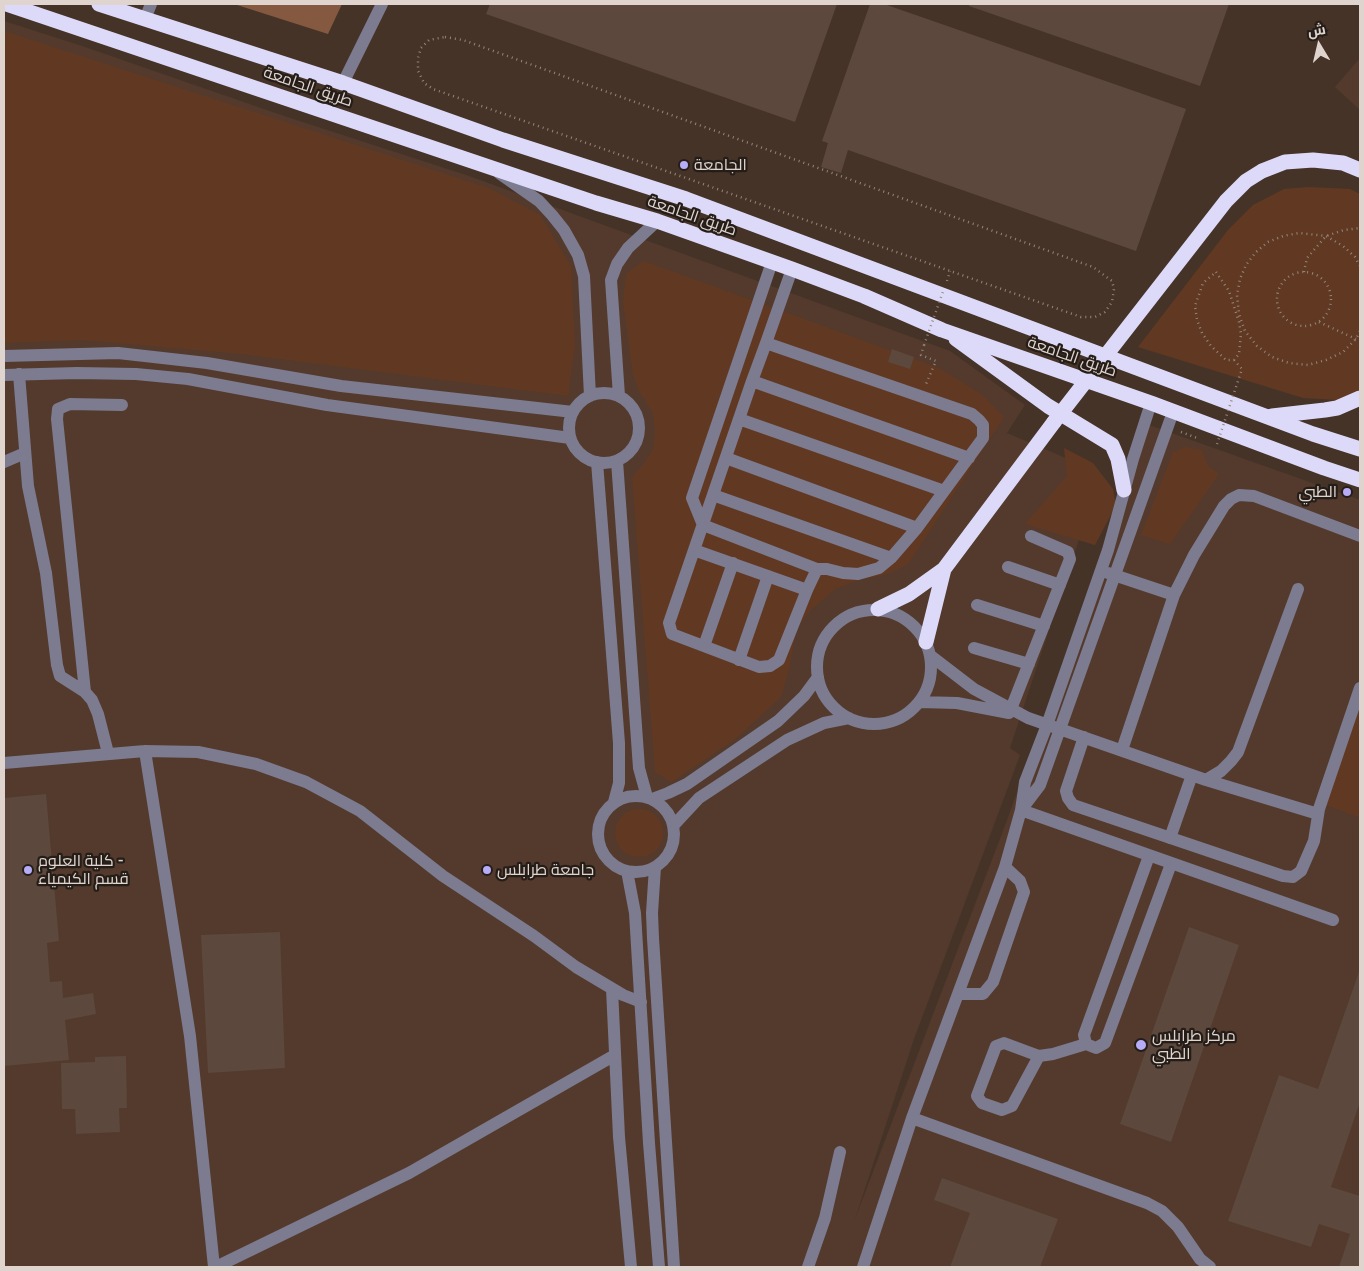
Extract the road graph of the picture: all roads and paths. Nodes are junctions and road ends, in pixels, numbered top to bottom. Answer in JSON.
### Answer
{"nodes":[{"id":1,"x":6,"y":4,"type":"edge"},
{"id":2,"x":99,"y":4,"type":"edge"},
{"id":3,"x":151,"y":4,"type":"edge"},
{"id":4,"x":382,"y":4,"type":"edge"},
{"id":5,"x":145,"y":19,"type":"junction"},
{"id":6,"x":343,"y":84,"type":"junction"},
{"id":7,"x":488,"y":166,"type":"junction"},
{"id":8,"x":1360,"y":170,"type":"edge"},
{"id":9,"x":657,"y":221,"type":"junction"},
{"id":10,"x":1360,"y":228,"type":"edge"},
{"id":11,"x":1326,"y":236,"type":"junction"},
{"id":12,"x":772,"y":262,"type":"junction"},
{"id":13,"x":1360,"y":266,"type":"edge"},
{"id":14,"x":792,"y":269,"type":"junction"},
{"id":15,"x":950,"y":271,"type":"joint"},
{"id":16,"x":1304,"y":272,"type":"junction"},
{"id":17,"x":944,"y":288,"type":"dead end"},
{"id":18,"x":1319,"y":322,"type":"junction"},
{"id":19,"x":942,"y":330,"type":"junction"},
{"id":20,"x":1360,"y":331,"type":"edge"},
{"id":21,"x":1356,"y":339,"type":"junction"},
{"id":22,"x":766,"y":343,"type":"junction"},
{"id":23,"x":4,"y":356,"type":"edge"},
{"id":24,"x":1234,"y":360,"type":"junction"},
{"id":25,"x":19,"y":374,"type":"junction"},
{"id":26,"x":4,"y":375,"type":"edge"},
{"id":27,"x":752,"y":381,"type":"junction"},
{"id":28,"x":590,"y":396,"type":"junction"},
{"id":29,"x":619,"y":396,"type":"junction"},
{"id":30,"x":919,"y":396,"type":"junction"},
{"id":31,"x":1360,"y":398,"type":"edge"},
{"id":32,"x":1151,"y":403,"type":"junction"},
{"id":33,"x":122,"y":405,"type":"dead end"},
{"id":34,"x":573,"y":412,"type":"junction"},
{"id":35,"x":1173,"y":412,"type":"junction"},
{"id":36,"x":1268,"y":416,"type":"junction"},
{"id":37,"x":739,"y":419,"type":"junction"},
{"id":38,"x":1167,"y":428,"type":"junction"},
{"id":39,"x":570,"y":438,"type":"junction"},
{"id":40,"x":1201,"y":439,"type":"dead end"},
{"id":41,"x":1209,"y":442,"type":"dead end"},
{"id":42,"x":1360,"y":450,"type":"edge"},
{"id":43,"x":25,"y":453,"type":"junction"},
{"id":44,"x":726,"y":458,"type":"junction"},
{"id":45,"x":969,"y":458,"type":"junction"},
{"id":46,"x":616,"y":461,"type":"junction"},
{"id":47,"x":4,"y":462,"type":"edge"},
{"id":48,"x":597,"y":462,"type":"junction"},
{"id":49,"x":1360,"y":480,"type":"edge"},
{"id":50,"x":1124,"y":490,"type":"junction"},
{"id":51,"x":944,"y":491,"type":"junction"},
{"id":52,"x":713,"y":495,"type":"junction"},
{"id":53,"x":703,"y":525,"type":"junction"},
{"id":54,"x":916,"y":528,"type":"junction"},
{"id":55,"x":1031,"y":536,"type":"dead end"},
{"id":56,"x":1360,"y":536,"type":"edge"},
{"id":57,"x":694,"y":550,"type":"junction"},
{"id":58,"x":891,"y":558,"type":"junction"},
{"id":59,"x":733,"y":563,"type":"junction"},
{"id":60,"x":1008,"y":567,"type":"dead end"},
{"id":61,"x":817,"y":569,"type":"junction"},
{"id":62,"x":944,"y":569,"type":"junction"},
{"id":63,"x":1100,"y":571,"type":"junction"},
{"id":64,"x":1116,"y":574,"type":"junction"},
{"id":65,"x":768,"y":576,"type":"junction"},
{"id":66,"x":1060,"y":585,"type":"junction"},
{"id":67,"x":1298,"y":589,"type":"dead end"},
{"id":68,"x":807,"y":590,"type":"junction"},
{"id":69,"x":1174,"y":595,"type":"junction"},
{"id":70,"x":977,"y":605,"type":"dead end"},
{"id":71,"x":878,"y":609,"type":"junction"},
{"id":72,"x":1044,"y":626,"type":"junction"},
{"id":73,"x":704,"y":646,"type":"junction"},
{"id":74,"x":974,"y":648,"type":"dead end"},
{"id":75,"x":928,"y":649,"type":"junction"},
{"id":76,"x":740,"y":660,"type":"junction"},
{"id":77,"x":1029,"y":664,"type":"junction"},
{"id":78,"x":818,"y":677,"type":"junction"},
{"id":79,"x":1360,"y":688,"type":"edge"},
{"id":80,"x":85,"y":692,"type":"junction"},
{"id":81,"x":919,"y":702,"type":"junction"},
{"id":82,"x":1012,"y":709,"type":"junction"},
{"id":83,"x":849,"y":718,"type":"junction"},
{"id":84,"x":1028,"y":718,"type":"junction"},
{"id":85,"x":1047,"y":725,"type":"junction"},
{"id":86,"x":1061,"y":730,"type":"junction"},
{"id":87,"x":1084,"y":737,"type":"junction"},
{"id":88,"x":1122,"y":750,"type":"junction"},
{"id":89,"x":145,"y":751,"type":"junction"},
{"id":90,"x":108,"y":753,"type":"junction"},
{"id":91,"x":4,"y":763,"type":"edge"},
{"id":92,"x":1192,"y":775,"type":"junction"},
{"id":93,"x":1206,"y":780,"type":"junction"},
{"id":94,"x":650,"y":798,"type":"junction"},
{"id":95,"x":614,"y":802,"type":"junction"},
{"id":96,"x":1021,"y":810,"type":"junction"},
{"id":97,"x":1318,"y":814,"type":"junction"},
{"id":98,"x":673,"y":826,"type":"junction"},
{"id":99,"x":1170,"y":838,"type":"junction"},
{"id":100,"x":1148,"y":856,"type":"junction"},
{"id":101,"x":1171,"y":864,"type":"junction"},
{"id":102,"x":655,"y":866,"type":"junction"},
{"id":103,"x":1006,"y":867,"type":"junction"},
{"id":104,"x":627,"y":871,"type":"junction"},
{"id":105,"x":1333,"y":920,"type":"dead end"},
{"id":106,"x":612,"y":988,"type":"junction"},
{"id":107,"x":959,"y":994,"type":"junction"},
{"id":108,"x":641,"y":1002,"type":"junction"},
{"id":109,"x":1086,"y":1044,"type":"junction"},
{"id":110,"x":615,"y":1055,"type":"junction"},
{"id":111,"x":1039,"y":1056,"type":"junction"},
{"id":112,"x":912,"y":1118,"type":"junction"},
{"id":113,"x":840,"y":1152,"type":"dead end"},
{"id":114,"x":215,"y":1267,"type":"edge"},
{"id":115,"x":631,"y":1267,"type":"edge"},
{"id":116,"x":659,"y":1267,"type":"edge"},
{"id":117,"x":674,"y":1267,"type":"edge"},
{"id":118,"x":808,"y":1267,"type":"edge"},
{"id":119,"x":862,"y":1267,"type":"edge"},
{"id":120,"x":1210,"y":1267,"type":"edge"}],
"edges":[{"from":1,"to":7,"type":"highway","name":"طريق الجامعة"},
{"from":2,"to":5,"type":"highway","name":"طريق الجامعة"},
{"from":3,"to":5,"type":"street"},
{"from":4,"to":6,"type":"street"},
{"from":5,"to":6,"type":"highway","name":"طريق الجامعة"},
{"from":6,"to":36,"type":"highway","name":"طريق الجامعة"},
{"from":7,"to":9,"type":"highway","name":"طريق الجامعة"},
{"from":7,"to":28,"type":"street"},
{"from":8,"to":62,"type":"highway","bridge":true},
{"from":9,"to":12,"type":"highway","name":"طريق الجامعة"},
{"from":9,"to":29,"type":"street"},
{"from":10,"to":11,"type":"path"},
{"from":11,"to":13,"type":"path"},
{"from":11,"to":16,"type":"path"},
{"from":11,"to":21,"type":"path"},
{"from":12,"to":14,"type":"highway","name":"طريق الجامعة"},
{"from":12,"to":53,"type":"street"},
{"from":14,"to":19,"type":"highway","name":"طريق الجامعة"},
{"from":14,"to":22,"type":"street"},
{"from":15,"to":15,"type":"path"},
{"from":16,"to":18,"type":"path"},
{"from":16,"to":18,"type":"path"},
{"from":17,"to":30,"type":"path","bridge":true},
{"from":18,"to":21,"type":"path"},
{"from":19,"to":32,"type":"highway","name":"طريق الجامعة"},
{"from":19,"to":50,"type":"highway"},
{"from":20,"to":21,"type":"path"},
{"from":22,"to":27,"type":"street"},
{"from":22,"to":30,"type":"street"},
{"from":23,"to":34,"type":"street"},
{"from":24,"to":24,"type":"path"},
{"from":24,"to":41,"type":"path","bridge":true},
{"from":25,"to":26,"type":"street"},
{"from":25,"to":39,"type":"street"},
{"from":25,"to":43,"type":"street"},
{"from":27,"to":37,"type":"street"},
{"from":27,"to":45,"type":"street"},
{"from":28,"to":29,"type":"street"},
{"from":28,"to":34,"type":"street"},
{"from":29,"to":46,"type":"street"},
{"from":30,"to":45,"type":"street"},
{"from":31,"to":36,"type":"highway"},
{"from":32,"to":35,"type":"highway","name":"طريق الجامعة"},
{"from":32,"to":50,"type":"street"},
{"from":33,"to":80,"type":"street"},
{"from":34,"to":39,"type":"street"},
{"from":35,"to":38,"type":"street"},
{"from":35,"to":49,"type":"highway","name":"طريق الجامعة"},
{"from":36,"to":42,"type":"highway","name":"طريق الجامعة"},
{"from":37,"to":44,"type":"street"},
{"from":37,"to":51,"type":"street"},
{"from":38,"to":40,"type":"path"},
{"from":38,"to":64,"type":"street"},
{"from":39,"to":48,"type":"street"},
{"from":43,"to":47,"type":"street"},
{"from":43,"to":80,"type":"street"},
{"from":44,"to":52,"type":"street"},
{"from":44,"to":54,"type":"street"},
{"from":45,"to":51,"type":"street"},
{"from":46,"to":48,"type":"street"},
{"from":46,"to":94,"type":"street"},
{"from":48,"to":95,"type":"street"},
{"from":50,"to":63,"type":"street"},
{"from":51,"to":54,"type":"street"},
{"from":52,"to":53,"type":"street"},
{"from":52,"to":58,"type":"street"},
{"from":53,"to":57,"type":"street"},
{"from":53,"to":61,"type":"street"},
{"from":54,"to":58,"type":"street"},
{"from":55,"to":66,"type":"street"},
{"from":56,"to":69,"type":"street"},
{"from":57,"to":59,"type":"street"},
{"from":57,"to":73,"type":"street"},
{"from":58,"to":61,"type":"street"},
{"from":59,"to":65,"type":"street"},
{"from":59,"to":73,"type":"street"},
{"from":60,"to":66,"type":"street"},
{"from":61,"to":68,"type":"street"},
{"from":62,"to":71,"type":"highway"},
{"from":62,"to":75,"type":"highway"},
{"from":63,"to":64,"type":"street"},
{"from":63,"to":85,"type":"street"},
{"from":64,"to":69,"type":"street"},
{"from":64,"to":86,"type":"street"},
{"from":65,"to":68,"type":"street"},
{"from":65,"to":76,"type":"street"},
{"from":66,"to":72,"type":"street"},
{"from":67,"to":93,"type":"street"},
{"from":68,"to":76,"type":"street"},
{"from":69,"to":88,"type":"street"},
{"from":70,"to":72,"type":"street"},
{"from":71,"to":75,"type":"street"},
{"from":71,"to":78,"type":"street"},
{"from":72,"to":77,"type":"street"},
{"from":73,"to":76,"type":"street"},
{"from":74,"to":77,"type":"street"},
{"from":75,"to":81,"type":"street"},
{"from":75,"to":82,"type":"street"},
{"from":77,"to":82,"type":"street"},
{"from":78,"to":83,"type":"street"},
{"from":78,"to":94,"type":"street"},
{"from":79,"to":97,"type":"street"},
{"from":80,"to":90,"type":"street"},
{"from":81,"to":83,"type":"street"},
{"from":81,"to":84,"type":"street"},
{"from":82,"to":84,"type":"street"},
{"from":83,"to":98,"type":"street"},
{"from":84,"to":85,"type":"street"},
{"from":85,"to":86,"type":"street"},
{"from":85,"to":96,"type":"street"},
{"from":86,"to":87,"type":"street"},
{"from":86,"to":96,"type":"street"},
{"from":87,"to":88,"type":"street"},
{"from":87,"to":99,"type":"street"},
{"from":88,"to":92,"type":"street"},
{"from":89,"to":90,"type":"street"},
{"from":89,"to":106,"type":"street"},
{"from":89,"to":114,"type":"street"},
{"from":90,"to":91,"type":"street"},
{"from":92,"to":93,"type":"street"},
{"from":92,"to":99,"type":"street"},
{"from":93,"to":97,"type":"street"},
{"from":94,"to":95,"type":"street"},
{"from":94,"to":98,"type":"street"},
{"from":95,"to":104,"type":"street"},
{"from":96,"to":100,"type":"street"},
{"from":96,"to":103,"type":"street"},
{"from":97,"to":99,"type":"street"},
{"from":98,"to":102,"type":"street"},
{"from":100,"to":101,"type":"street"},
{"from":100,"to":109,"type":"street"},
{"from":101,"to":105,"type":"street"},
{"from":101,"to":109,"type":"street"},
{"from":102,"to":104,"type":"street"},
{"from":102,"to":117,"type":"street"},
{"from":103,"to":107,"type":"street"},
{"from":103,"to":107,"type":"street"},
{"from":104,"to":108,"type":"street"},
{"from":106,"to":108,"type":"street"},
{"from":106,"to":110,"type":"street"},
{"from":107,"to":112,"type":"street"},
{"from":108,"to":116,"type":"street"},
{"from":109,"to":111,"type":"street"},
{"from":110,"to":114,"type":"street"},
{"from":110,"to":115,"type":"street"},
{"from":111,"to":111,"type":"street"},
{"from":112,"to":119,"type":"street"},
{"from":112,"to":120,"type":"street"},
{"from":113,"to":118,"type":"street"}]}
